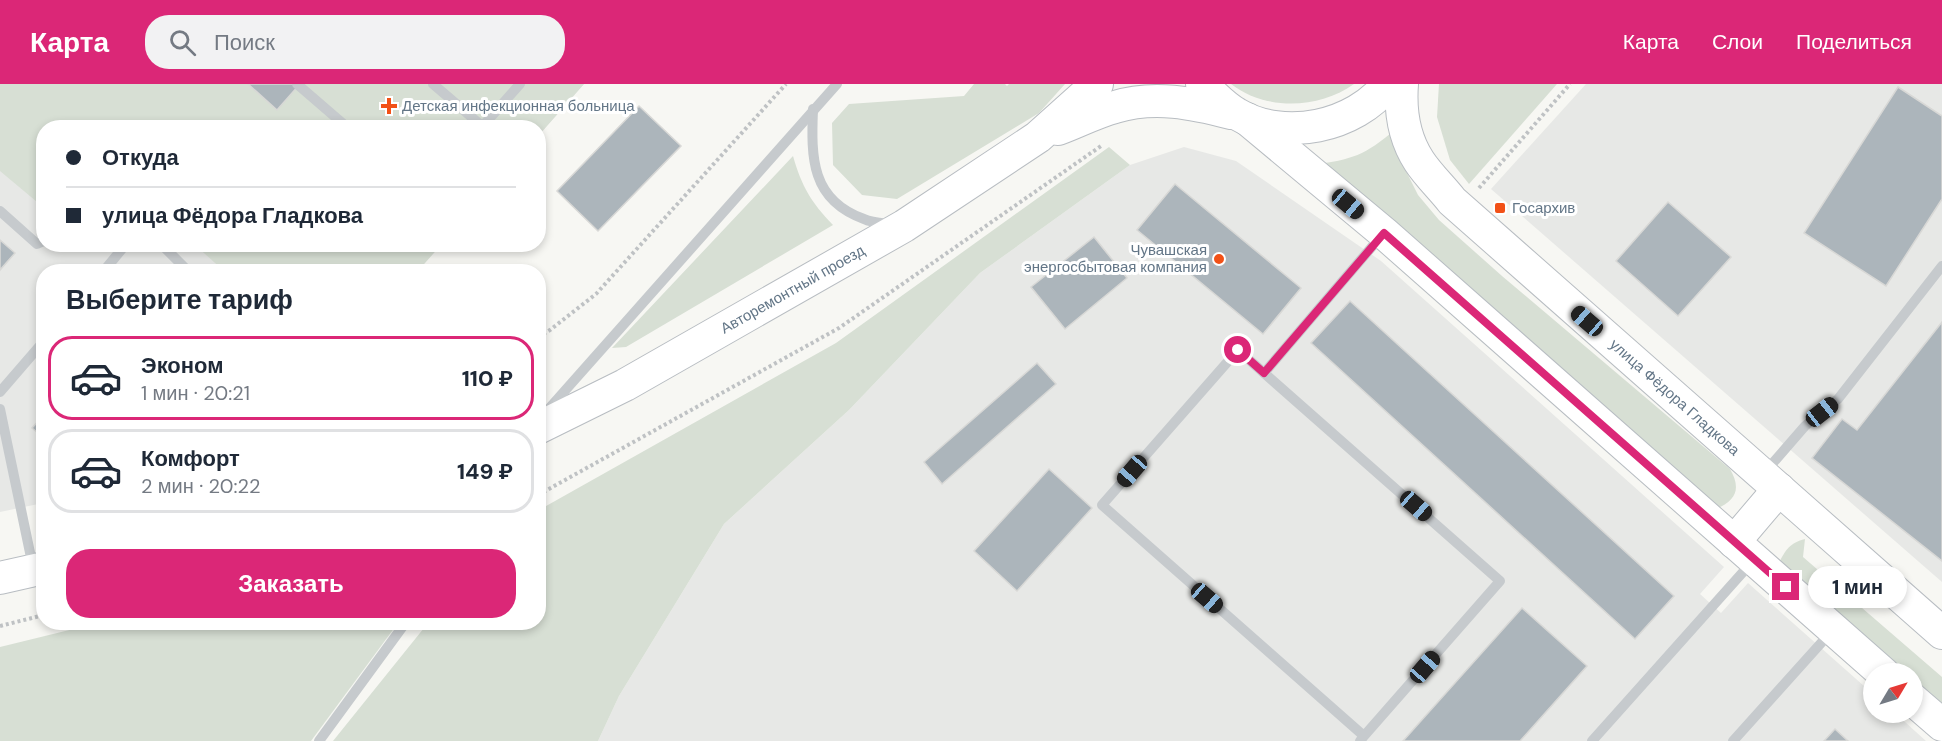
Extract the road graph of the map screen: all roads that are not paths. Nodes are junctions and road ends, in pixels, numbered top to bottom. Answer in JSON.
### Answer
{"nodes":[{"id":1,"x":297,"y":84,"type":"edge"},
{"id":2,"x":433,"y":84,"type":"edge"},
{"id":3,"x":520,"y":84,"type":"edge"},
{"id":4,"x":837,"y":84,"type":"edge"},
{"id":5,"x":1097,"y":84,"type":"edge"},
{"id":6,"x":1202,"y":84,"type":"edge"},
{"id":7,"x":1388,"y":84,"type":"edge"},
{"id":8,"x":1402,"y":84,"type":"edge"},
{"id":9,"x":813,"y":109,"type":"junction"},
{"id":10,"x":1241,"y":116,"type":"junction"},
{"id":11,"x":339,"y":120,"type":"edge"},
{"id":12,"x":473,"y":120,"type":"edge"},
{"id":13,"x":487,"y":120,"type":"edge"},
{"id":14,"x":1038,"y":137,"type":"junction"},
{"id":15,"x":0,"y":211,"type":"edge"},
{"id":16,"x":904,"y":226,"type":"junction"},
{"id":17,"x":1384,"y":233,"type":"junction"},
{"id":18,"x":36,"y":243,"type":"edge"},
{"id":19,"x":119,"y":252,"type":"edge"},
{"id":20,"x":169,"y":252,"type":"edge"},
{"id":21,"x":110,"y":264,"type":"edge"},
{"id":22,"x":181,"y":264,"type":"edge"},
{"id":23,"x":1942,"y":266,"type":"edge"},
{"id":24,"x":36,"y":350,"type":"edge"},
{"id":25,"x":1264,"y":373,"type":"junction"},
{"id":26,"x":0,"y":392,"type":"edge"},
{"id":27,"x":0,"y":409,"type":"edge"},
{"id":28,"x":546,"y":412,"type":"edge"},
{"id":29,"x":546,"y":424,"type":"edge"},
{"id":30,"x":1770,"y":482,"type":"junction"},
{"id":31,"x":1744,"y":550,"type":"junction"},
{"id":32,"x":36,"y":557,"type":"edge"},
{"id":33,"x":36,"y":570,"type":"edge"},
{"id":34,"x":0,"y":578,"type":"edge"},
{"id":35,"x":1834,"y":629,"type":"junction"},
{"id":36,"x":400,"y":630,"type":"edge"},
{"id":37,"x":1942,"y":633,"type":"edge"},
{"id":38,"x":1872,"y":663,"type":"edge"},
{"id":39,"x":1923,"y":709,"type":"edge"},
{"id":40,"x":1942,"y":725,"type":"edge"},
{"id":41,"x":1362,"y":739,"type":"edge"},
{"id":42,"x":319,"y":741,"type":"edge"},
{"id":43,"x":1592,"y":741,"type":"edge"},
{"id":44,"x":1733,"y":741,"type":"edge"}],
"edges":[{"from":1,"to":11,"type":"lane"},
{"from":2,"to":12,"type":"lane"},
{"from":3,"to":13,"type":"lane"},
{"from":4,"to":9,"type":"lane"},
{"from":5,"to":14,"type":"main road","name":"Авторемонтный проезд"},
{"from":6,"to":10,"type":"main road"},
{"from":7,"to":10,"type":"main road","name":"Авторемонтный проезд"},
{"from":8,"to":30,"type":"main road","name":"улица Фёдора Гладкова"},
{"from":9,"to":16,"type":"lane"},
{"from":9,"to":28,"type":"lane"},
{"from":10,"to":14,"type":"main road","name":"Авторемонтный проезд"},
{"from":10,"to":17,"type":"main road"},
{"from":14,"to":16,"type":"main road","name":"Авторемонтный проезд"},
{"from":15,"to":18,"type":"lane"},
{"from":16,"to":29,"type":"main road","name":"Авторемонтный проезд"},
{"from":17,"to":25,"type":"lane"},
{"from":17,"to":31,"type":"main road"},
{"from":19,"to":21,"type":"lane"},
{"from":20,"to":22,"type":"lane"},
{"from":23,"to":30,"type":"lane"},
{"from":24,"to":26,"type":"lane"},
{"from":25,"to":41,"type":"lane"},
{"from":25,"to":41,"type":"lane"},
{"from":27,"to":32,"type":"lane"},
{"from":30,"to":31,"type":"main road"},
{"from":30,"to":37,"type":"main road","name":"улица Фёдора Гладкова"},
{"from":31,"to":35,"type":"main road"},
{"from":31,"to":43,"type":"lane"},
{"from":33,"to":34,"type":"main road"},
{"from":35,"to":38,"type":"main road"},
{"from":35,"to":44,"type":"lane"},
{"from":36,"to":42,"type":"lane"},
{"from":39,"to":40,"type":"main road"}]}
